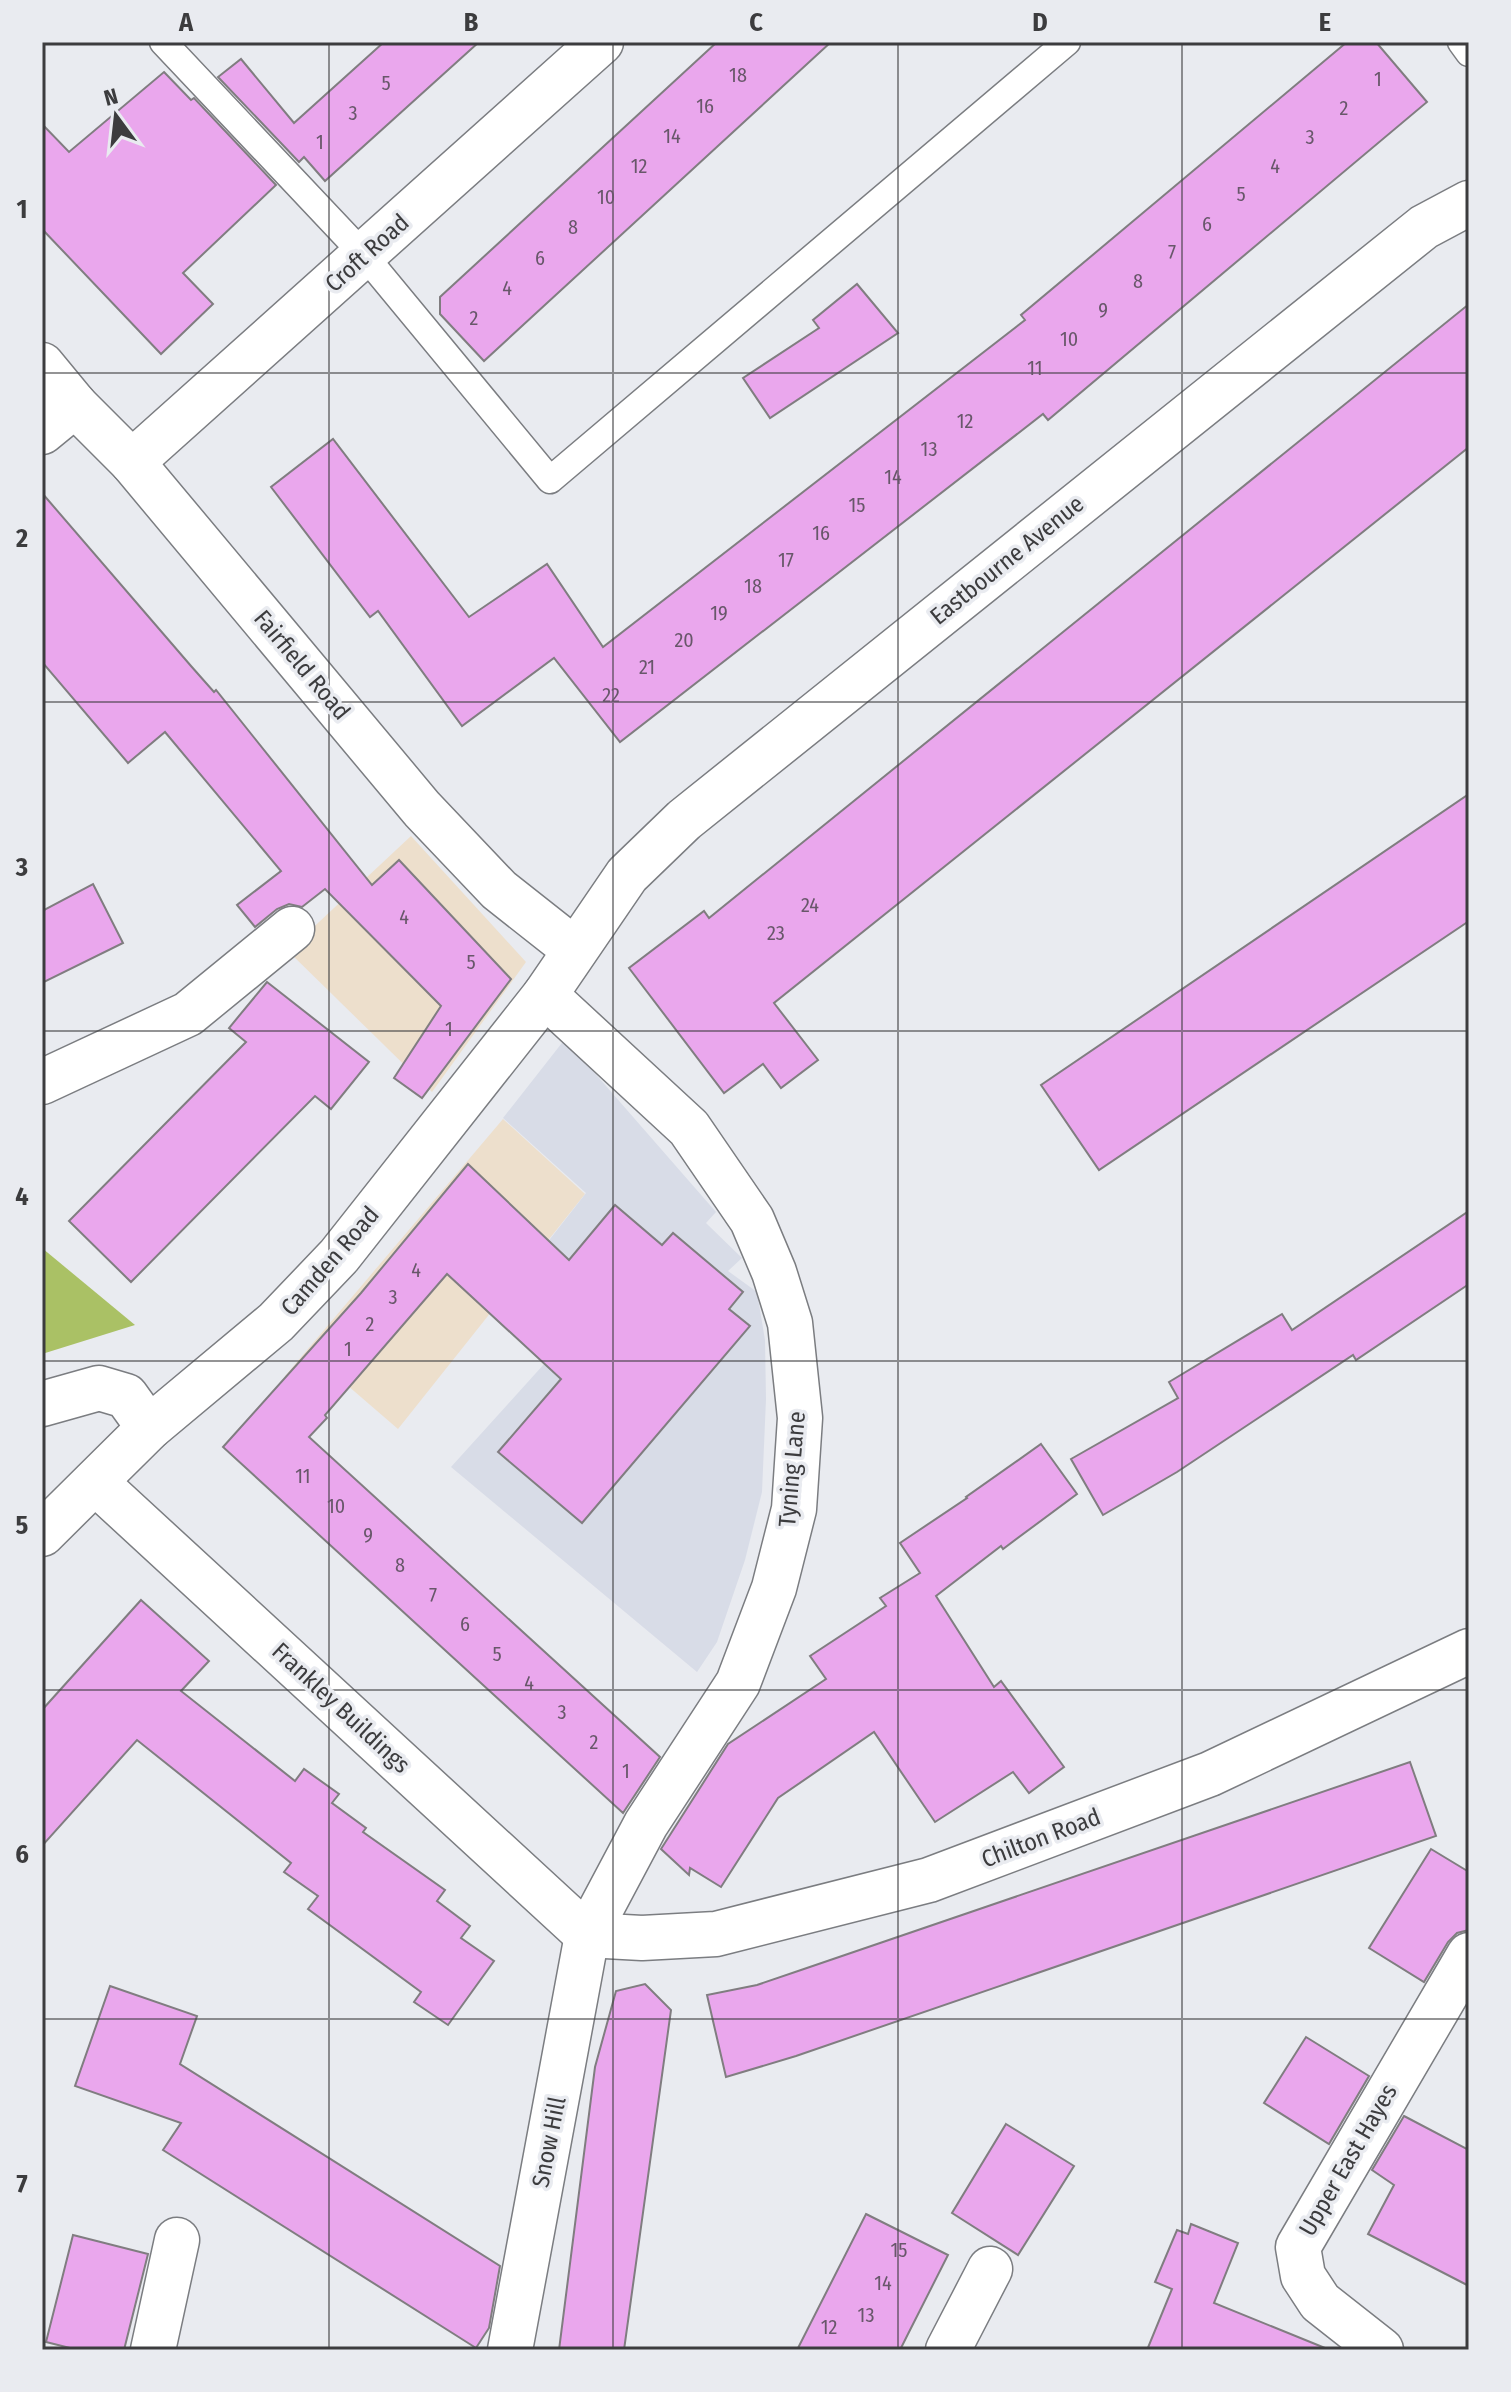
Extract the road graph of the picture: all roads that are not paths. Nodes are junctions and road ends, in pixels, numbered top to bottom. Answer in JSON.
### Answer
{"nodes":[{"id":1,"x":163,"y":42,"type":"edge"},
{"id":2,"x":601,"y":42,"type":"edge"},
{"id":3,"x":1067,"y":42,"type":"edge"},
{"id":4,"x":1461,"y":42,"type":"edge"},
{"id":5,"x":1469,"y":53,"type":"edge"},
{"id":6,"x":1469,"y":203,"type":"edge"},
{"id":7,"x":364,"y":255,"type":"junction"},
{"id":8,"x":42,"y":365,"type":"edge"},
{"id":9,"x":75,"y":405,"type":"junction"},
{"id":10,"x":42,"y":432,"type":"edge"},
{"id":11,"x":132,"y":462,"type":"junction"},
{"id":12,"x":292,"y":929,"type":"dead end"},
{"id":13,"x":575,"y":950,"type":"junction"},
{"id":14,"x":545,"y":995,"type":"junction"},
{"id":15,"x":42,"y":1082,"type":"edge"},
{"id":16,"x":42,"y":1404,"type":"edge"},
{"id":17,"x":149,"y":1428,"type":"junction"},
{"id":18,"x":95,"y":1482,"type":"junction"},
{"id":19,"x":42,"y":1534,"type":"edge"},
{"id":20,"x":1469,"y":1651,"type":"edge"},
{"id":21,"x":587,"y":1935,"type":"junction"},
{"id":22,"x":1469,"y":1955,"type":"edge"},
{"id":23,"x":177,"y":2240,"type":"dead end"},
{"id":24,"x":990,"y":2269,"type":"dead end"},
{"id":25,"x":153,"y":2350,"type":"edge"},
{"id":26,"x":510,"y":2350,"type":"edge"},
{"id":27,"x":948,"y":2350,"type":"edge"},
{"id":28,"x":1381,"y":2350,"type":"edge"}],
"edges":[{"from":1,"to":7,"type":"lane"},
{"from":2,"to":7,"type":"street","name":"Croft Road"},
{"from":3,"to":7,"type":"lane"},
{"from":4,"to":5,"type":"lane"},
{"from":6,"to":13,"type":"street","name":"Eastbourne Avenue"},
{"from":7,"to":11,"type":"street","name":"Croft Road"},
{"from":8,"to":9,"type":"street","name":"Fairfield Road"},
{"from":9,"to":10,"type":"street"},
{"from":9,"to":11,"type":"street","name":"Fairfield Road"},
{"from":11,"to":13,"type":"street","name":"Fairfield Road"},
{"from":12,"to":15,"type":"street"},
{"from":13,"to":14,"type":"street","name":"Camden Road"},
{"from":14,"to":17,"type":"street","name":"Camden Road"},
{"from":14,"to":21,"type":"street","name":"Tyning Lane"},
{"from":16,"to":17,"type":"street"},
{"from":17,"to":18,"type":"street","name":"Camden Road"},
{"from":18,"to":19,"type":"street","name":"Camden Road"},
{"from":18,"to":21,"type":"street","name":"Frankley Buildings"},
{"from":20,"to":21,"type":"street","name":"Chilton Road"},
{"from":21,"to":26,"type":"street","name":"Snow Hill"},
{"from":22,"to":28,"type":"street","name":"Upper East Hayes"},
{"from":23,"to":25,"type":"street"},
{"from":24,"to":27,"type":"street"}]}
